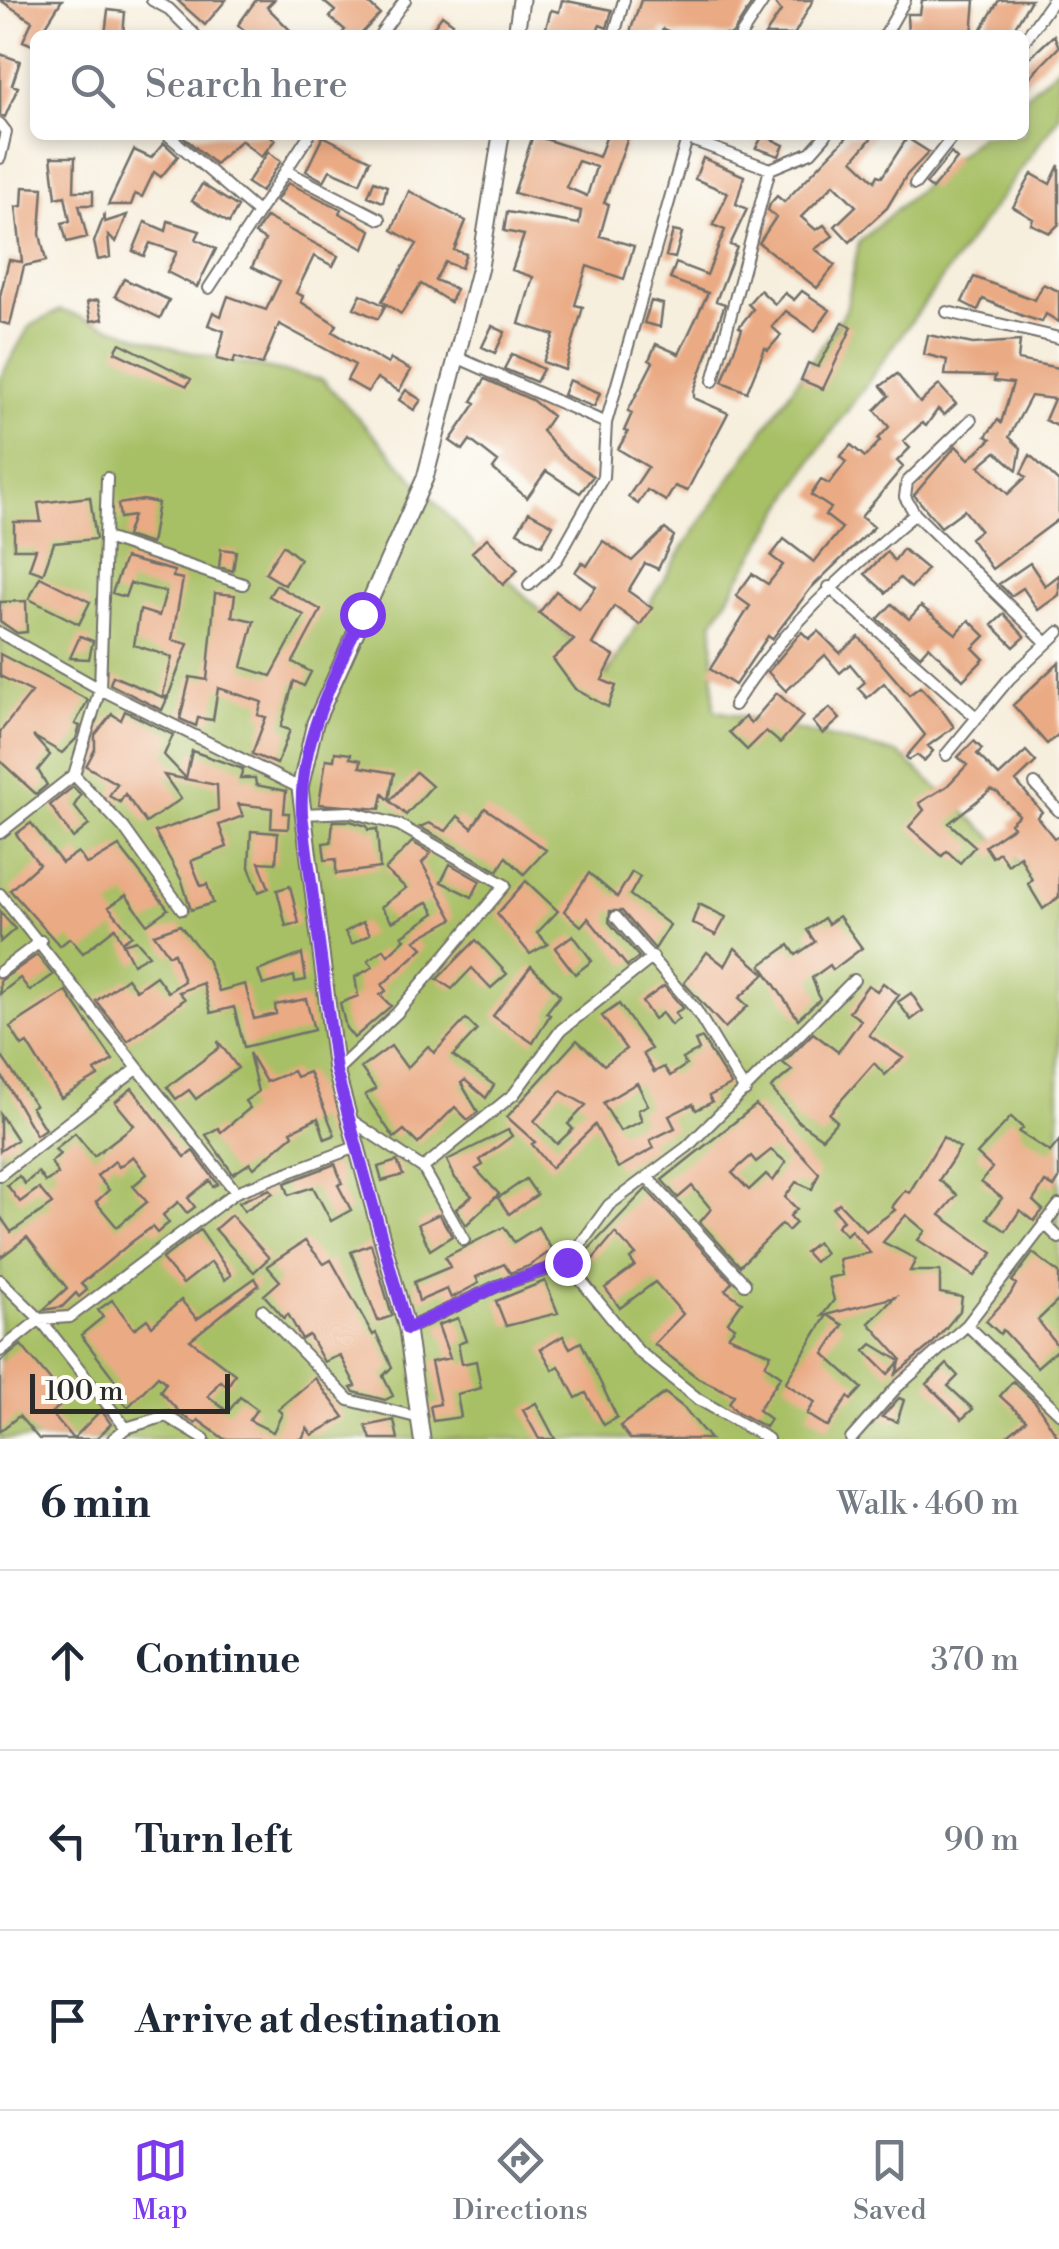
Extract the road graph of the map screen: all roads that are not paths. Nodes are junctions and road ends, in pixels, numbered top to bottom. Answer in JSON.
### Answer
{"nodes":[{"id":1,"x":152,"y":0,"type":"edge"},
{"id":2,"x":522,"y":0,"type":"edge"},
{"id":3,"x":624,"y":0,"type":"edge"},
{"id":4,"x":764,"y":0,"type":"edge"},
{"id":5,"x":905,"y":0,"type":"edge"},
{"id":6,"x":1053,"y":0,"type":"edge"},
{"id":7,"x":401,"y":1,"type":"edge"},
{"id":8,"x":189,"y":30,"type":"edge"},
{"id":9,"x":383,"y":30,"type":"edge"},
{"id":10,"x":517,"y":30,"type":"edge"},
{"id":11,"x":615,"y":30,"type":"edge"},
{"id":12,"x":744,"y":30,"type":"edge"},
{"id":13,"x":888,"y":30,"type":"edge"},
{"id":14,"x":1029,"y":34,"type":"edge"},
{"id":15,"x":0,"y":124,"type":"edge"},
{"id":16,"x":174,"y":140,"type":"edge"},
{"id":17,"x":295,"y":140,"type":"edge"},
{"id":18,"x":305,"y":140,"type":"edge"},
{"id":19,"x":499,"y":140,"type":"edge"},
{"id":20,"x":683,"y":140,"type":"edge"},
{"id":21,"x":694,"y":140,"type":"edge"},
{"id":22,"x":822,"y":140,"type":"edge"},
{"id":23,"x":950,"y":140,"type":"edge"},
{"id":24,"x":301,"y":146,"type":"junction"},
{"id":25,"x":0,"y":158,"type":"edge"},
{"id":26,"x":770,"y":169,"type":"junction"},
{"id":27,"x":286,"y":171,"type":"junction"},
{"id":28,"x":915,"y":184,"type":"dead end"},
{"id":29,"x":257,"y":212,"type":"junction"},
{"id":30,"x":380,"y":219,"type":"dead end"},
{"id":31,"x":210,"y":288,"type":"dead end"},
{"id":32,"x":947,"y":312,"type":"dead end"},
{"id":33,"x":1059,"y":338,"type":"edge"},
{"id":34,"x":454,"y":356,"type":"junction"},
{"id":35,"x":714,"y":381,"type":"dead end"},
{"id":36,"x":971,"y":420,"type":"dead end"},
{"id":37,"x":606,"y":423,"type":"junction"},
{"id":38,"x":108,"y":478,"type":"dead end"},
{"id":39,"x":915,"y":514,"type":"junction"},
{"id":40,"x":108,"y":539,"type":"junction"},
{"id":41,"x":243,"y":584,"type":"dead end"},
{"id":42,"x":529,"y":585,"type":"dead end"},
{"id":43,"x":829,"y":587,"type":"junction"},
{"id":44,"x":1059,"y":632,"type":"edge"},
{"id":45,"x":0,"y":634,"type":"edge"},
{"id":46,"x":1046,"y":643,"type":"junction"},
{"id":47,"x":100,"y":689,"type":"junction"},
{"id":48,"x":734,"y":705,"type":"dead end"},
{"id":49,"x":976,"y":717,"type":"junction"},
{"id":50,"x":946,"y":755,"type":"dead end"},
{"id":51,"x":74,"y":774,"type":"junction"},
{"id":52,"x":1036,"y":784,"type":"dead end"},
{"id":53,"x":300,"y":788,"type":"junction"},
{"id":54,"x":1059,"y":811,"type":"edge"},
{"id":55,"x":302,"y":814,"type":"junction"},
{"id":56,"x":0,"y":833,"type":"edge"},
{"id":57,"x":0,"y":894,"type":"edge"},
{"id":58,"x":182,"y":909,"type":"dead end"},
{"id":59,"x":616,"y":917,"type":"dead end"},
{"id":60,"x":41,"y":941,"type":"junction"},
{"id":61,"x":653,"y":957,"type":"junction"},
{"id":62,"x":0,"y":972,"type":"edge"},
{"id":63,"x":854,"y":980,"type":"dead end"},
{"id":64,"x":137,"y":1069,"type":"junction"},
{"id":65,"x":336,"y":1071,"type":"junction"},
{"id":66,"x":745,"y":1090,"type":"junction"},
{"id":67,"x":350,"y":1120,"type":"junction"},
{"id":68,"x":356,"y":1147,"type":"junction"},
{"id":69,"x":423,"y":1168,"type":"junction"},
{"id":70,"x":0,"y":1175,"type":"edge"},
{"id":71,"x":647,"y":1177,"type":"junction"},
{"id":72,"x":236,"y":1192,"type":"junction"},
{"id":73,"x":1059,"y":1204,"type":"edge"},
{"id":74,"x":1044,"y":1223,"type":"junction"},
{"id":75,"x":1059,"y":1238,"type":"edge"},
{"id":76,"x":464,"y":1240,"type":"dead end"},
{"id":77,"x":567,"y":1262,"type":"junction"},
{"id":78,"x":0,"y":1280,"type":"edge"},
{"id":79,"x":744,"y":1284,"type":"dead end"},
{"id":80,"x":262,"y":1310,"type":"dead end"},
{"id":81,"x":40,"y":1319,"type":"junction"},
{"id":82,"x":968,"y":1325,"type":"junction"},
{"id":83,"x":407,"y":1329,"type":"junction"},
{"id":84,"x":0,"y":1351,"type":"edge"},
{"id":85,"x":1059,"y":1413,"type":"edge"},
{"id":86,"x":420,"y":1418,"type":"junction"},
{"id":87,"x":126,"y":1428,"type":"junction"},
{"id":88,"x":113,"y":1439,"type":"edge"},
{"id":89,"x":204,"y":1439,"type":"edge"},
{"id":90,"x":422,"y":1439,"type":"edge"},
{"id":91,"x":768,"y":1439,"type":"edge"},
{"id":92,"x":851,"y":1439,"type":"edge"}],
"edges":[{"from":1,"to":8,"type":"street"},
{"from":2,"to":10,"type":"main road"},
{"from":3,"to":11,"type":"street"},
{"from":4,"to":12,"type":"street"},
{"from":5,"to":13,"type":"street"},
{"from":6,"to":14,"type":"street"},
{"from":7,"to":9,"type":"street"},
{"from":15,"to":25,"type":"street"},
{"from":16,"to":29,"type":"street"},
{"from":17,"to":24,"type":"street"},
{"from":18,"to":24,"type":"street"},
{"from":19,"to":34,"type":"main road"},
{"from":20,"to":37,"type":"street"},
{"from":21,"to":26,"type":"street"},
{"from":22,"to":26,"type":"street"},
{"from":23,"to":28,"type":"street"},
{"from":24,"to":27,"type":"street"},
{"from":26,"to":35,"type":"street"},
{"from":27,"to":29,"type":"street"},
{"from":27,"to":30,"type":"street"},
{"from":29,"to":31,"type":"street"},
{"from":32,"to":33,"type":"street"},
{"from":34,"to":37,"type":"street"},
{"from":34,"to":53,"type":"main road"},
{"from":36,"to":39,"type":"street"},
{"from":37,"to":42,"type":"street"},
{"from":38,"to":40,"type":"street"},
{"from":39,"to":43,"type":"street"},
{"from":39,"to":46,"type":"street"},
{"from":40,"to":41,"type":"street"},
{"from":40,"to":47,"type":"street"},
{"from":43,"to":48,"type":"street"},
{"from":43,"to":49,"type":"street"},
{"from":44,"to":46,"type":"street"},
{"from":45,"to":47,"type":"street"},
{"from":46,"to":49,"type":"street"},
{"from":47,"to":51,"type":"street"},
{"from":47,"to":53,"type":"street"},
{"from":49,"to":50,"type":"street"},
{"from":51,"to":56,"type":"street"},
{"from":51,"to":58,"type":"street"},
{"from":52,"to":54,"type":"street"},
{"from":53,"to":55,"type":"main road"},
{"from":55,"to":65,"type":"main road"},
{"from":55,"to":65,"type":"street"},
{"from":57,"to":60,"type":"street"},
{"from":59,"to":61,"type":"street"},
{"from":60,"to":62,"type":"street"},
{"from":60,"to":64,"type":"street"},
{"from":61,"to":66,"type":"street"},
{"from":61,"to":69,"type":"street"},
{"from":63,"to":66,"type":"street"},
{"from":64,"to":70,"type":"street"},
{"from":64,"to":72,"type":"street"},
{"from":65,"to":67,"type":"main road"},
{"from":66,"to":71,"type":"street"},
{"from":67,"to":68,"type":"main road"},
{"from":67,"to":69,"type":"street"},
{"from":68,"to":72,"type":"street"},
{"from":68,"to":83,"type":"main road"},
{"from":69,"to":76,"type":"street"},
{"from":71,"to":77,"type":"street"},
{"from":71,"to":79,"type":"street"},
{"from":72,"to":81,"type":"street"},
{"from":73,"to":74,"type":"street"},
{"from":74,"to":75,"type":"street"},
{"from":74,"to":82,"type":"street"},
{"from":77,"to":83,"type":"street"},
{"from":77,"to":91,"type":"street"},
{"from":78,"to":81,"type":"street"},
{"from":80,"to":86,"type":"street"},
{"from":81,"to":84,"type":"street"},
{"from":81,"to":87,"type":"street"},
{"from":82,"to":85,"type":"street"},
{"from":82,"to":92,"type":"street"},
{"from":83,"to":86,"type":"main road"},
{"from":86,"to":90,"type":"main road"},
{"from":87,"to":88,"type":"street"},
{"from":87,"to":89,"type":"street"}]}
